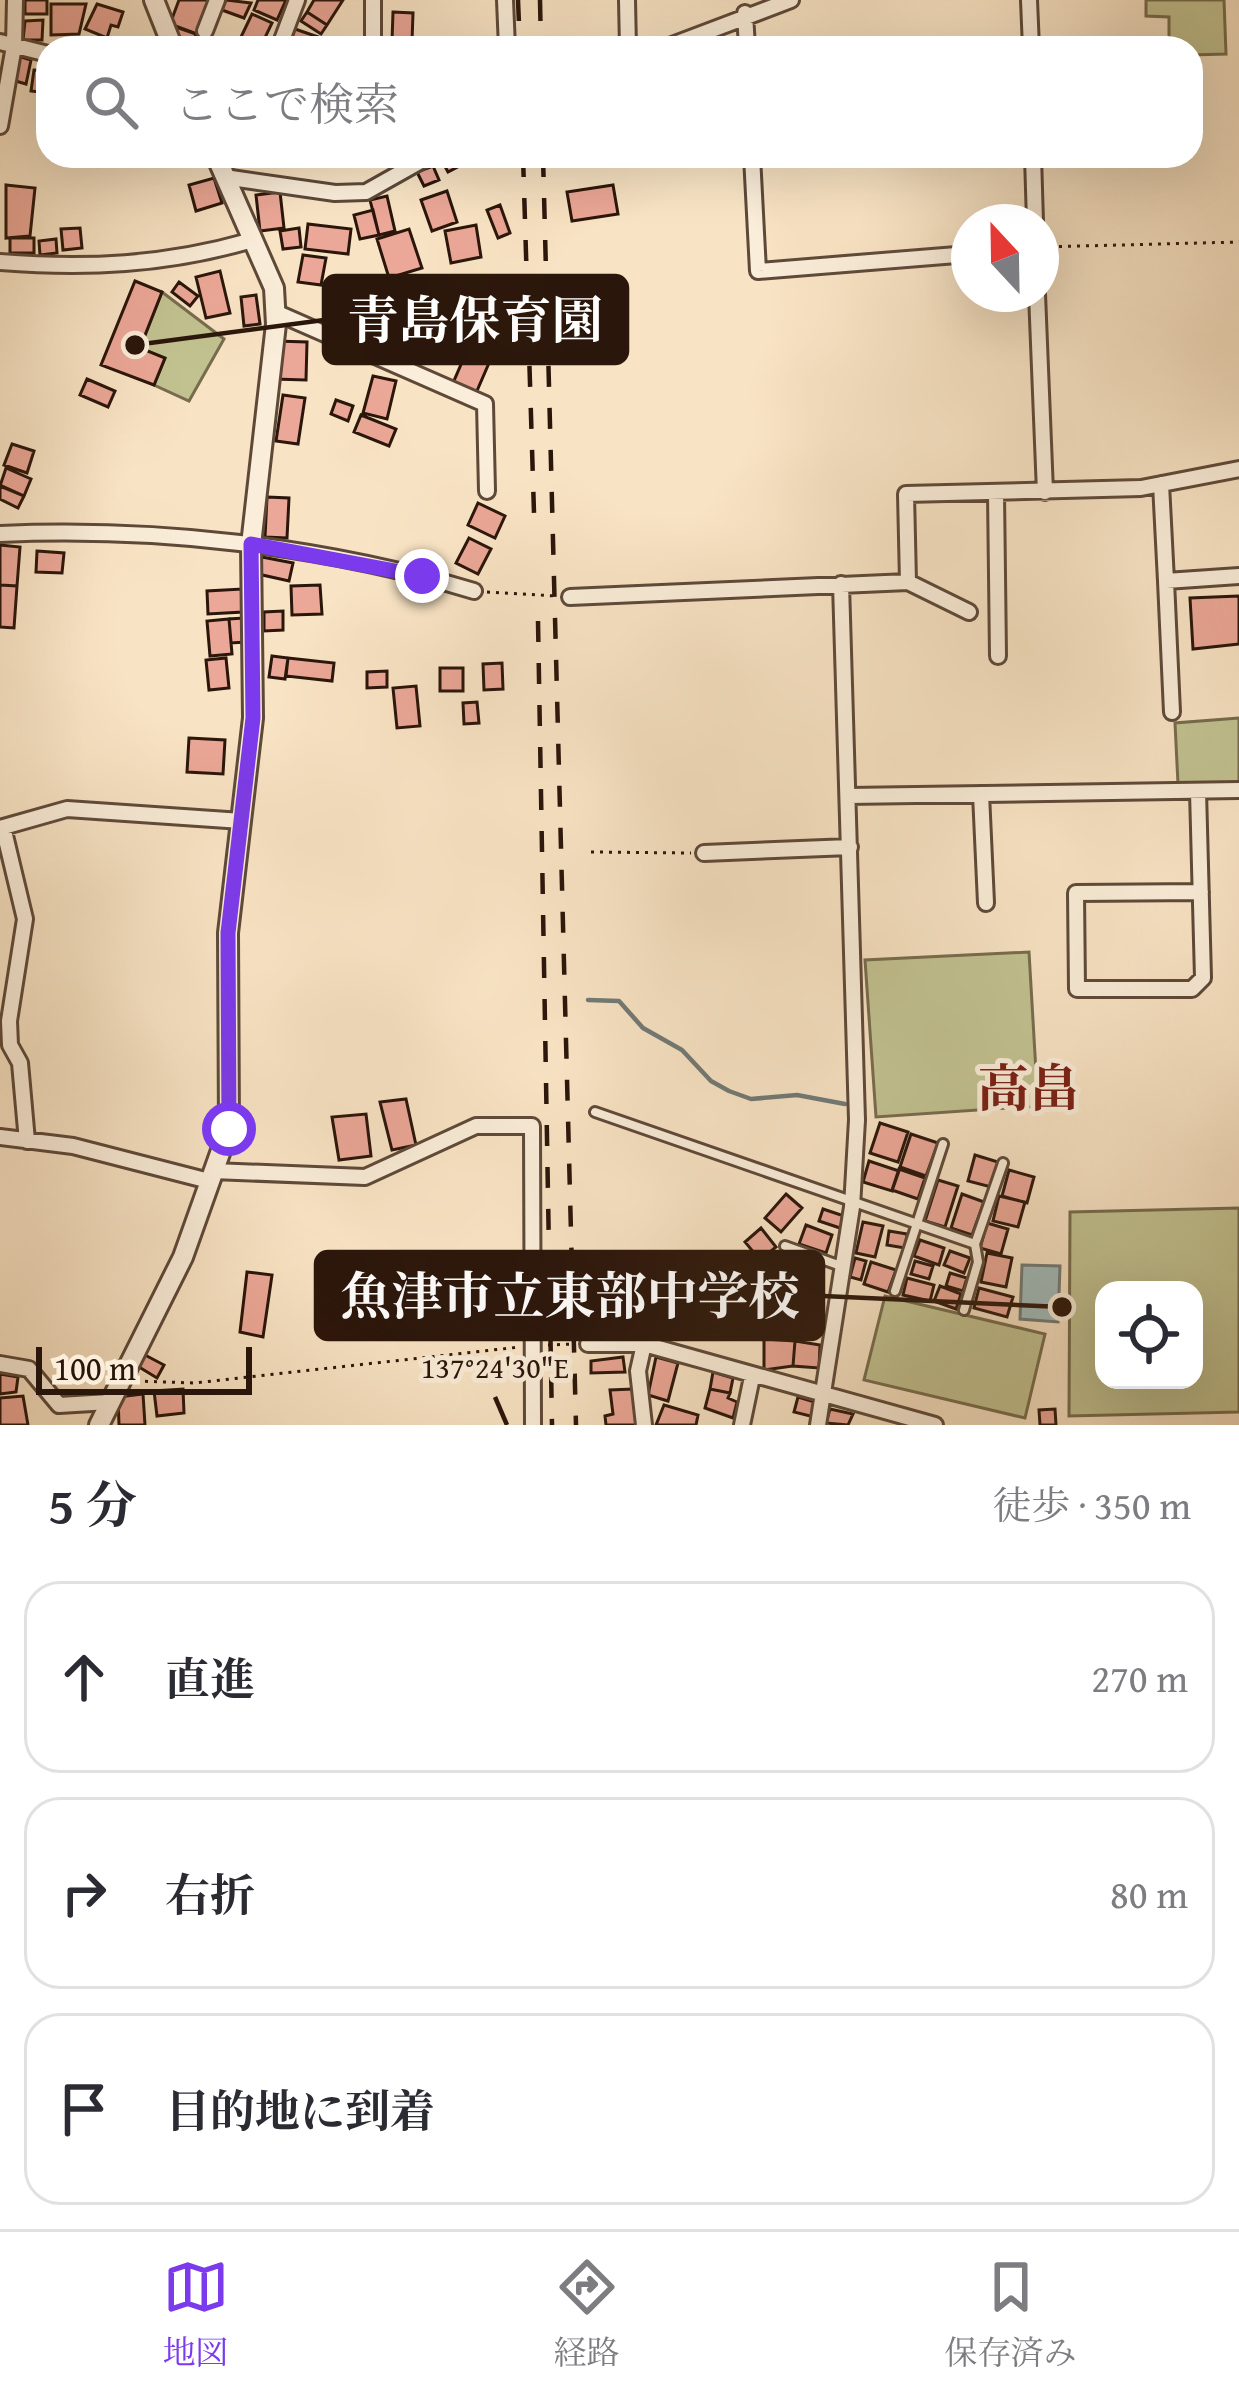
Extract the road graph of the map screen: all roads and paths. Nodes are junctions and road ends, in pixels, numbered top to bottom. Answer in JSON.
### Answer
{"nodes":[{"id":1,"x":15,"y":0,"type":"edge"},
{"id":2,"x":154,"y":0,"type":"edge"},
{"id":3,"x":217,"y":0,"type":"edge"},
{"id":4,"x":297,"y":0,"type":"edge"},
{"id":5,"x":373,"y":0,"type":"edge"},
{"id":6,"x":506,"y":0,"type":"edge"},
{"id":7,"x":627,"y":0,"type":"edge"},
{"id":8,"x":790,"y":0,"type":"edge"},
{"id":9,"x":1030,"y":0,"type":"edge"},
{"id":10,"x":745,"y":13,"type":"junction"},
{"id":11,"x":205,"y":31,"type":"dead end"},
{"id":12,"x":168,"y":36,"type":"edge"},
{"id":13,"x":284,"y":36,"type":"edge"},
{"id":14,"x":374,"y":36,"type":"edge"},
{"id":15,"x":507,"y":36,"type":"edge"},
{"id":16,"x":628,"y":36,"type":"edge"},
{"id":17,"x":692,"y":36,"type":"edge"},
{"id":18,"x":746,"y":36,"type":"edge"},
{"id":19,"x":1030,"y":36,"type":"edge"},
{"id":20,"x":7,"y":44,"type":"edge"},
{"id":21,"x":0,"y":126,"type":"edge"},
{"id":22,"x":221,"y":168,"type":"edge"},
{"id":23,"x":409,"y":168,"type":"edge"},
{"id":24,"x":753,"y":168,"type":"edge"},
{"id":25,"x":1033,"y":168,"type":"edge"},
{"id":26,"x":224,"y":177,"type":"junction"},
{"id":27,"x":1034,"y":204,"type":"edge"},
{"id":28,"x":249,"y":241,"type":"junction"},
{"id":29,"x":1239,"y":242,"type":"edge"},
{"id":30,"x":1059,"y":247,"type":"edge"},
{"id":31,"x":951,"y":256,"type":"edge"},
{"id":32,"x":0,"y":262,"type":"edge"},
{"id":33,"x":275,"y":311,"type":"junction"},
{"id":34,"x":1038,"y":312,"type":"edge"},
{"id":35,"x":1239,"y":469,"type":"edge"},
{"id":36,"x":1161,"y":484,"type":"junction"},
{"id":37,"x":487,"y":491,"type":"dead end"},
{"id":38,"x":1046,"y":492,"type":"junction"},
{"id":39,"x":996,"y":493,"type":"junction"},
{"id":40,"x":0,"y":534,"type":"edge"},
{"id":41,"x":251,"y":544,"type":"junction"},
{"id":42,"x":1239,"y":576,"type":"edge"},
{"id":43,"x":1166,"y":581,"type":"junction"},
{"id":44,"x":908,"y":582,"type":"junction"},
{"id":45,"x":842,"y":584,"type":"junction"},
{"id":46,"x":473,"y":591,"type":"joint"},
{"id":47,"x":570,"y":597,"type":"joint"},
{"id":48,"x":969,"y":612,"type":"dead end"},
{"id":49,"x":998,"y":656,"type":"dead end"},
{"id":50,"x":1172,"y":712,"type":"dead end"},
{"id":51,"x":1198,"y":790,"type":"junction"},
{"id":52,"x":1239,"y":790,"type":"edge"},
{"id":53,"x":981,"y":794,"type":"junction"},
{"id":54,"x":848,"y":796,"type":"junction"},
{"id":55,"x":242,"y":821,"type":"junction"},
{"id":56,"x":2,"y":828,"type":"edge"},
{"id":57,"x":850,"y":847,"type":"junction"},
{"id":58,"x":591,"y":852,"type":"dead end"},
{"id":59,"x":704,"y":853,"type":"joint"},
{"id":60,"x":1201,"y":892,"type":"junction"},
{"id":61,"x":986,"y":903,"type":"dead end"},
{"id":62,"x":595,"y":1112,"type":"dead end"},
{"id":63,"x":0,"y":1137,"type":"edge"},
{"id":64,"x":27,"y":1141,"type":"junction"},
{"id":65,"x":943,"y":1144,"type":"dead end"},
{"id":66,"x":1003,"y":1163,"type":"dead end"},
{"id":67,"x":211,"y":1176,"type":"junction"},
{"id":68,"x":852,"y":1204,"type":"junction"},
{"id":69,"x":917,"y":1225,"type":"junction"},
{"id":70,"x":975,"y":1244,"type":"junction"},
{"id":71,"x":785,"y":1246,"type":"dead end"},
{"id":72,"x":843,"y":1267,"type":"junction"},
{"id":73,"x":895,"y":1291,"type":"dead end"},
{"id":74,"x":964,"y":1310,"type":"dead end"},
{"id":75,"x":588,"y":1344,"type":"joint"},
{"id":76,"x":644,"y":1344,"type":"junction"},
{"id":77,"x":536,"y":1345,"type":"junction"},
{"id":78,"x":0,"y":1364,"type":"edge"},
{"id":79,"x":752,"y":1377,"type":"junction"},
{"id":80,"x":122,"y":1379,"type":"junction"},
{"id":81,"x":823,"y":1394,"type":"junction"},
{"id":82,"x":109,"y":1402,"type":"junction"},
{"id":83,"x":926,"y":1424,"type":"edge"},
{"id":84,"x":99,"y":1425,"type":"edge"},
{"id":85,"x":533,"y":1425,"type":"edge"},
{"id":86,"x":644,"y":1425,"type":"edge"},
{"id":87,"x":742,"y":1425,"type":"edge"},
{"id":88,"x":818,"y":1425,"type":"edge"}],
"edges":[{"from":1,"to":20,"type":"street"},
{"from":2,"to":12,"type":"street"},
{"from":3,"to":11,"type":"street"},
{"from":4,"to":13,"type":"street"},
{"from":5,"to":14,"type":"street"},
{"from":6,"to":15,"type":"street"},
{"from":7,"to":16,"type":"street"},
{"from":8,"to":10,"type":"street"},
{"from":9,"to":19,"type":"street"},
{"from":10,"to":17,"type":"street"},
{"from":10,"to":18,"type":"street"},
{"from":20,"to":21,"type":"street"},
{"from":22,"to":26,"type":"street"},
{"from":23,"to":26,"type":"street"},
{"from":24,"to":31,"type":"street"},
{"from":25,"to":27,"type":"street"},
{"from":26,"to":28,"type":"street"},
{"from":28,"to":32,"type":"street"},
{"from":28,"to":33,"type":"street"},
{"from":29,"to":30,"type":"path"},
{"from":33,"to":37,"type":"street"},
{"from":33,"to":41,"type":"street"},
{"from":34,"to":38,"type":"street"},
{"from":35,"to":36,"type":"street"},
{"from":36,"to":38,"type":"street"},
{"from":36,"to":43,"type":"street"},
{"from":38,"to":39,"type":"street"},
{"from":39,"to":44,"type":"street"},
{"from":39,"to":49,"type":"street"},
{"from":40,"to":41,"type":"street"},
{"from":41,"to":46,"type":"street"},
{"from":41,"to":55,"type":"street"},
{"from":42,"to":43,"type":"street"},
{"from":43,"to":50,"type":"street"},
{"from":44,"to":45,"type":"street"},
{"from":44,"to":48,"type":"street"},
{"from":45,"to":47,"type":"street"},
{"from":45,"to":54,"type":"street"},
{"from":46,"to":47,"type":"path"},
{"from":51,"to":52,"type":"street"},
{"from":51,"to":53,"type":"street"},
{"from":51,"to":60,"type":"street"},
{"from":53,"to":54,"type":"street"},
{"from":53,"to":61,"type":"street"},
{"from":54,"to":57,"type":"street"},
{"from":55,"to":56,"type":"street"},
{"from":55,"to":67,"type":"street"},
{"from":56,"to":64,"type":"street"},
{"from":57,"to":59,"type":"street"},
{"from":57,"to":68,"type":"street"},
{"from":58,"to":59,"type":"path"},
{"from":60,"to":60,"type":"street"},
{"from":62,"to":68,"type":"lane"},
{"from":63,"to":64,"type":"street"},
{"from":64,"to":67,"type":"street"},
{"from":65,"to":69,"type":"lane"},
{"from":66,"to":70,"type":"lane"},
{"from":67,"to":77,"type":"street"},
{"from":67,"to":80,"type":"street"},
{"from":68,"to":69,"type":"lane"},
{"from":68,"to":72,"type":"street"},
{"from":69,"to":70,"type":"lane"},
{"from":69,"to":73,"type":"lane"},
{"from":70,"to":74,"type":"lane"},
{"from":71,"to":72,"type":"lane"},
{"from":72,"to":81,"type":"street"},
{"from":75,"to":76,"type":"street"},
{"from":75,"to":77,"type":"path"},
{"from":76,"to":79,"type":"street"},
{"from":76,"to":86,"type":"street"},
{"from":77,"to":80,"type":"path"},
{"from":77,"to":85,"type":"street"},
{"from":78,"to":82,"type":"street"},
{"from":79,"to":81,"type":"street"},
{"from":79,"to":87,"type":"street"},
{"from":80,"to":82,"type":"street"},
{"from":81,"to":83,"type":"street"},
{"from":81,"to":88,"type":"street"},
{"from":82,"to":84,"type":"street"}]}
